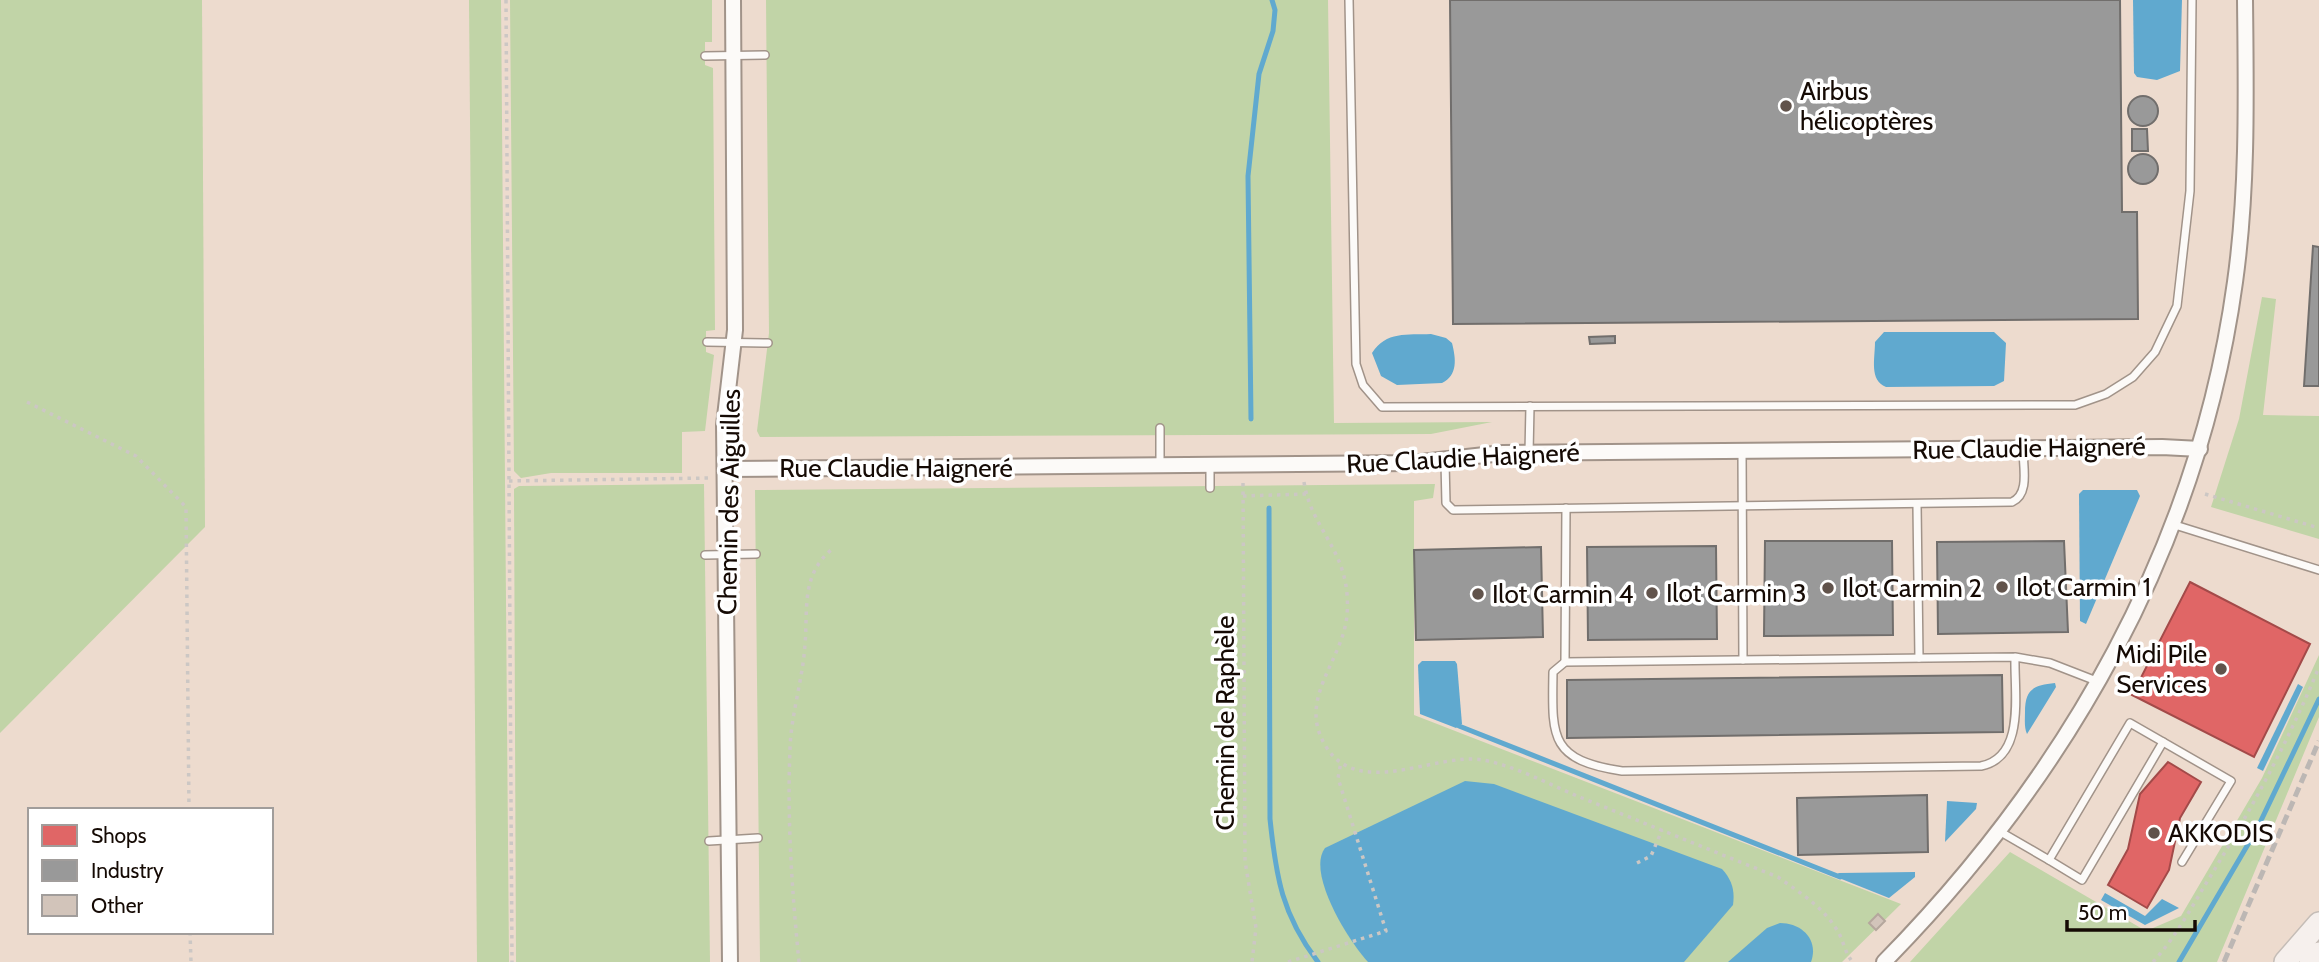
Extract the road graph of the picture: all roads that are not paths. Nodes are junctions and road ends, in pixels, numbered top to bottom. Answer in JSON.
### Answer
{"nodes":[{"id":1,"x":733,"y":0,"type":"edge"},
{"id":2,"x":1349,"y":0,"type":"edge"},
{"id":3,"x":2192,"y":0,"type":"edge"},
{"id":4,"x":2245,"y":0,"type":"edge"},
{"id":5,"x":733,"y":55,"type":"junction"},
{"id":6,"x":765,"y":55,"type":"dead end"},
{"id":7,"x":705,"y":56,"type":"dead end"},
{"id":8,"x":707,"y":342,"type":"dead end"},
{"id":9,"x":734,"y":342,"type":"junction"},
{"id":10,"x":768,"y":343,"type":"dead end"},
{"id":11,"x":1530,"y":406,"type":"junction"},
{"id":12,"x":1160,"y":428,"type":"dead end"},
{"id":13,"x":2023,"y":449,"type":"junction"},
{"id":14,"x":2200,"y":449,"type":"junction"},
{"id":15,"x":1742,"y":451,"type":"junction"},
{"id":16,"x":1529,"y":453,"type":"junction"},
{"id":17,"x":1445,"y":462,"type":"junction"},
{"id":18,"x":1210,"y":465,"type":"junction"},
{"id":19,"x":1160,"y":466,"type":"junction"},
{"id":20,"x":725,"y":469,"type":"junction"},
{"id":21,"x":1210,"y":488,"type":"dead end"},
{"id":22,"x":1742,"y":505,"type":"junction"},
{"id":23,"x":1917,"y":505,"type":"junction"},
{"id":24,"x":1566,"y":508,"type":"junction"},
{"id":25,"x":2175,"y":525,"type":"junction"},
{"id":26,"x":756,"y":554,"type":"dead end"},
{"id":27,"x":705,"y":555,"type":"dead end"},
{"id":28,"x":726,"y":555,"type":"junction"},
{"id":29,"x":2319,"y":570,"type":"edge"},
{"id":30,"x":2015,"y":657,"type":"junction"},
{"id":31,"x":1919,"y":658,"type":"junction"},
{"id":32,"x":1742,"y":660,"type":"junction"},
{"id":33,"x":1565,"y":662,"type":"junction"},
{"id":34,"x":2099,"y":682,"type":"junction"},
{"id":35,"x":2163,"y":742,"type":"junction"},
{"id":36,"x":1999,"y":831,"type":"junction"},
{"id":37,"x":758,"y":838,"type":"dead end"},
{"id":38,"x":729,"y":840,"type":"junction"},
{"id":39,"x":709,"y":841,"type":"dead end"},
{"id":40,"x":2049,"y":860,"type":"junction"},
{"id":41,"x":2182,"y":862,"type":"dead end"},
{"id":42,"x":2319,"y":923,"type":"edge"},
{"id":43,"x":2319,"y":953,"type":"edge"},
{"id":44,"x":730,"y":962,"type":"edge"},
{"id":45,"x":1884,"y":962,"type":"edge"},
{"id":46,"x":2285,"y":962,"type":"edge"},
{"id":47,"x":2310,"y":962,"type":"edge"}],
"edges":[{"from":1,"to":5,"type":"street","name":"Chemin des Aiguilles"},
{"from":2,"to":11,"type":"lane"},
{"from":3,"to":11,"type":"lane"},
{"from":4,"to":14,"type":"street"},
{"from":5,"to":6,"type":"lane"},
{"from":5,"to":7,"type":"lane"},
{"from":5,"to":9,"type":"street","name":"Chemin des Aiguilles"},
{"from":8,"to":9,"type":"lane"},
{"from":9,"to":10,"type":"lane"},
{"from":9,"to":20,"type":"street","name":"Chemin des Aiguilles"},
{"from":11,"to":16,"type":"lane"},
{"from":12,"to":19,"type":"lane"},
{"from":13,"to":14,"type":"street","name":"Rue Claudie Haigneré"},
{"from":13,"to":15,"type":"street","name":"Rue Claudie Haigneré"},
{"from":13,"to":23,"type":"lane"},
{"from":14,"to":25,"type":"street"},
{"from":15,"to":16,"type":"street","name":"Rue Claudie Haigneré"},
{"from":15,"to":22,"type":"lane"},
{"from":16,"to":17,"type":"street","name":"Rue Claudie Haigneré"},
{"from":17,"to":18,"type":"street","name":"Rue Claudie Haigneré"},
{"from":17,"to":24,"type":"lane"},
{"from":18,"to":19,"type":"street","name":"Rue Claudie Haigneré"},
{"from":18,"to":21,"type":"lane"},
{"from":19,"to":20,"type":"street","name":"Rue Claudie Haigneré"},
{"from":20,"to":28,"type":"street","name":"Chemin des Aiguilles"},
{"from":22,"to":23,"type":"lane"},
{"from":22,"to":24,"type":"lane"},
{"from":22,"to":32,"type":"lane"},
{"from":23,"to":31,"type":"lane"},
{"from":24,"to":33,"type":"lane"},
{"from":25,"to":29,"type":"lane"},
{"from":25,"to":34,"type":"street"},
{"from":26,"to":28,"type":"lane"},
{"from":27,"to":28,"type":"lane"},
{"from":28,"to":38,"type":"street","name":"Chemin des Aiguilles"},
{"from":30,"to":31,"type":"lane"},
{"from":30,"to":33,"type":"lane"},
{"from":30,"to":34,"type":"lane"},
{"from":31,"to":32,"type":"lane"},
{"from":32,"to":33,"type":"lane"},
{"from":34,"to":36,"type":"street"},
{"from":35,"to":40,"type":"lane"},
{"from":35,"to":40,"type":"lane"},
{"from":35,"to":41,"type":"lane"},
{"from":36,"to":40,"type":"lane"},
{"from":36,"to":45,"type":"street"},
{"from":37,"to":38,"type":"lane"},
{"from":38,"to":39,"type":"lane"},
{"from":38,"to":44,"type":"street","name":"Chemin des Aiguilles"},
{"from":42,"to":46,"type":"main road"},
{"from":43,"to":47,"type":"main road"}]}
